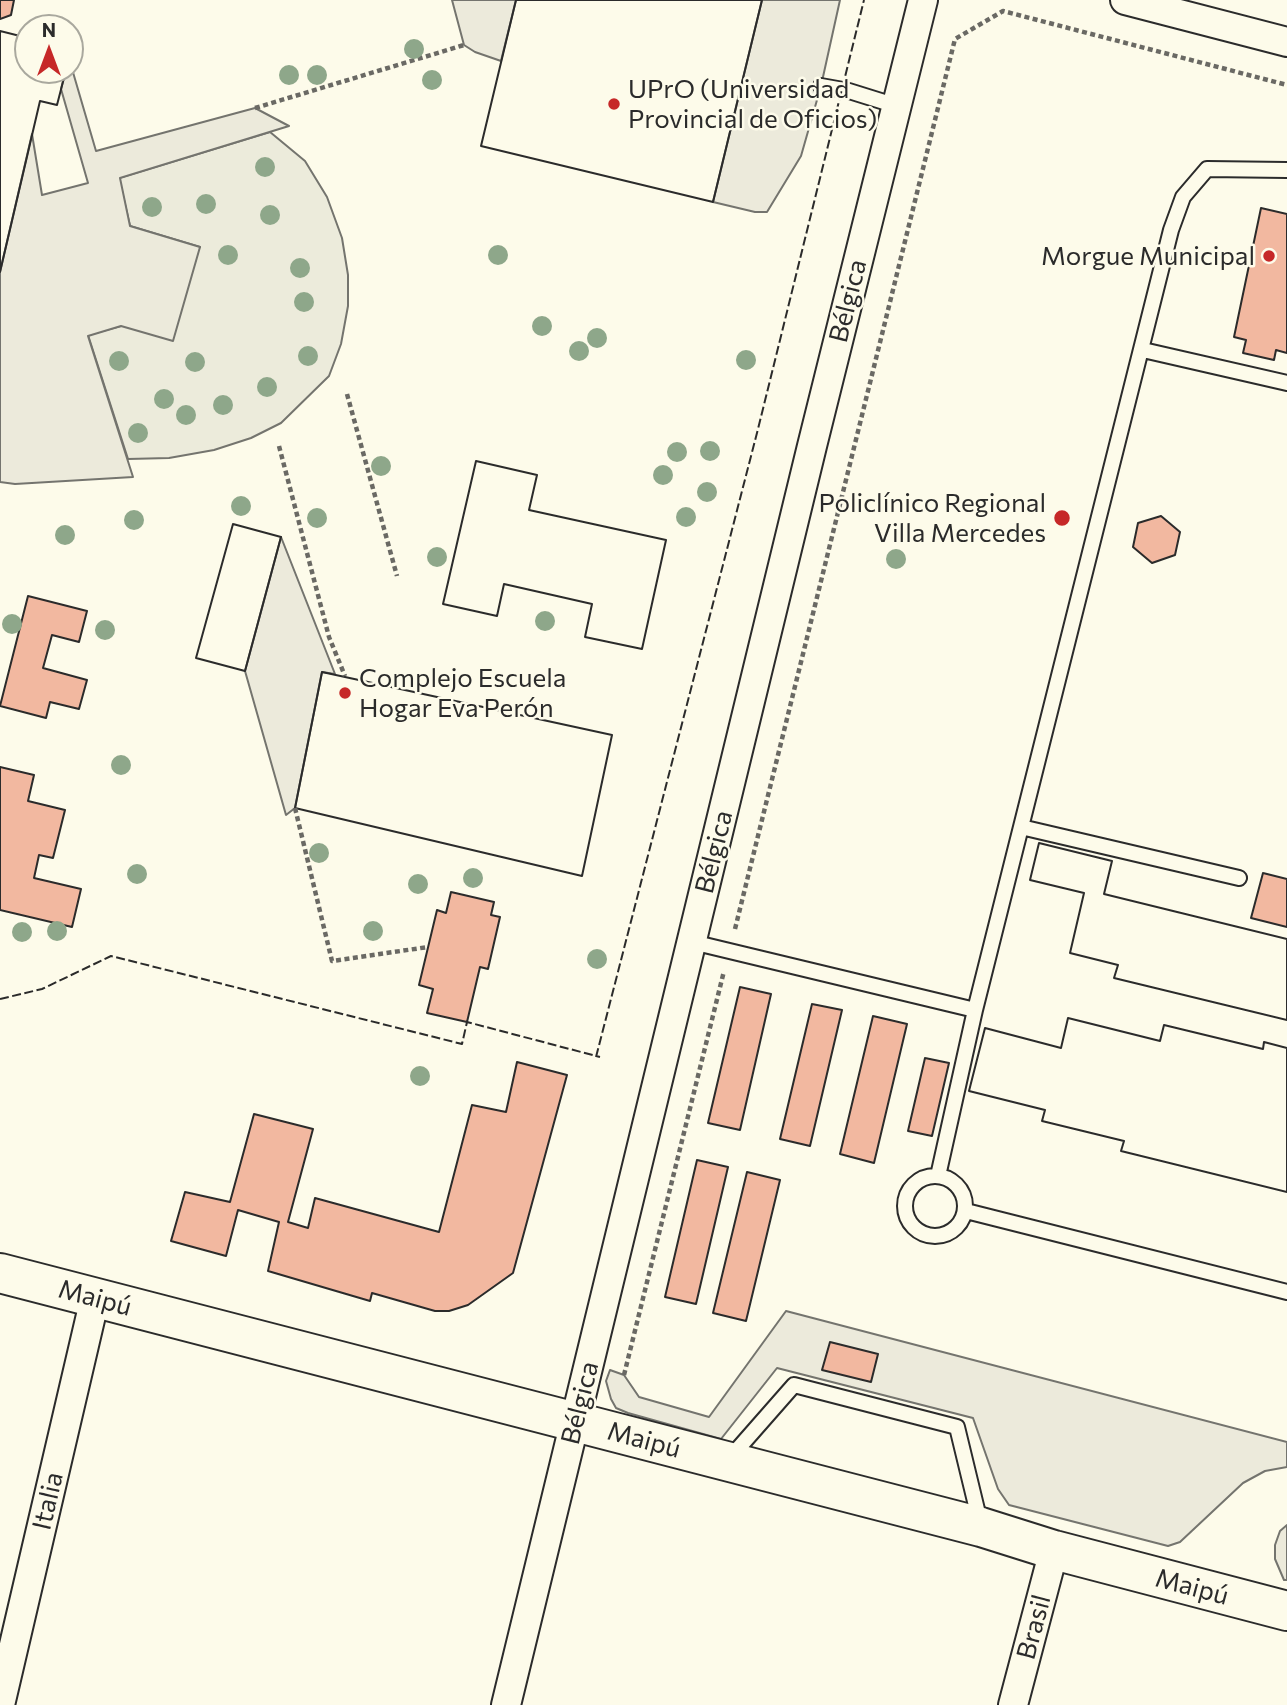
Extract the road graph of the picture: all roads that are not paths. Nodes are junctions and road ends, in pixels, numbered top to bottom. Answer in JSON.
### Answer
{"nodes":[{"id":1,"x":923,"y":0,"type":"edge"},
{"id":2,"x":1125,"y":0,"type":"edge"},
{"id":3,"x":1167,"y":6,"type":"edge"},
{"id":4,"x":1287,"y":42,"type":"edge"},
{"id":5,"x":821,"y":86,"type":"dead end"},
{"id":6,"x":897,"y":106,"type":"junction"},
{"id":7,"x":1287,"y":170,"type":"edge"},
{"id":8,"x":1143,"y":350,"type":"junction"},
{"id":9,"x":1287,"y":383,"type":"edge"},
{"id":10,"x":1021,"y":827,"type":"junction"},
{"id":11,"x":1239,"y":878,"type":"dead end"},
{"id":12,"x":692,"y":942,"type":"junction"},
{"id":13,"x":975,"y":1010,"type":"junction"},
{"id":14,"x":938,"y":1176,"type":"junction"},
{"id":15,"x":966,"y":1211,"type":"junction"},
{"id":16,"x":0,"y":1273,"type":"edge"},
{"id":17,"x":1287,"y":1292,"type":"edge"},
{"id":18,"x":95,"y":1298,"type":"junction"},
{"id":19,"x":575,"y":1422,"type":"junction"},
{"id":20,"x":727,"y":1463,"type":"junction"},
{"id":21,"x":981,"y":1527,"type":"junction"},
{"id":22,"x":1054,"y":1550,"type":"junction"},
{"id":23,"x":1287,"y":1611,"type":"edge"},
{"id":24,"x":1,"y":1705,"type":"edge"},
{"id":25,"x":506,"y":1705,"type":"edge"},
{"id":26,"x":1013,"y":1705,"type":"edge"}],
"edges":[{"from":1,"to":6,"type":"street","name":"Bélgica"},
{"from":2,"to":3,"type":"street"},
{"from":3,"to":4,"type":"street"},
{"from":5,"to":6,"type":"lane"},
{"from":6,"to":12,"type":"street","name":"Bélgica"},
{"from":7,"to":8,"type":"lane"},
{"from":8,"to":9,"type":"lane"},
{"from":8,"to":10,"type":"lane"},
{"from":10,"to":11,"type":"lane"},
{"from":10,"to":13,"type":"lane"},
{"from":12,"to":13,"type":"lane"},
{"from":12,"to":19,"type":"street","name":"Bélgica"},
{"from":13,"to":14,"type":"lane"},
{"from":14,"to":15,"type":"lane"},
{"from":14,"to":15,"type":"lane"},
{"from":15,"to":17,"type":"lane"},
{"from":16,"to":18,"type":"street","name":"Maipú"},
{"from":18,"to":19,"type":"street","name":"Maipú"},
{"from":18,"to":24,"type":"street","name":"Italia"},
{"from":19,"to":20,"type":"street","name":"Maipú"},
{"from":19,"to":25,"type":"street","name":"Bélgica"},
{"from":20,"to":21,"type":"street","name":"Maipú"},
{"from":20,"to":21,"type":"lane"},
{"from":21,"to":22,"type":"street","name":"Maipú"},
{"from":22,"to":23,"type":"street","name":"Maipú"},
{"from":22,"to":26,"type":"street","name":"Brasil"}]}
